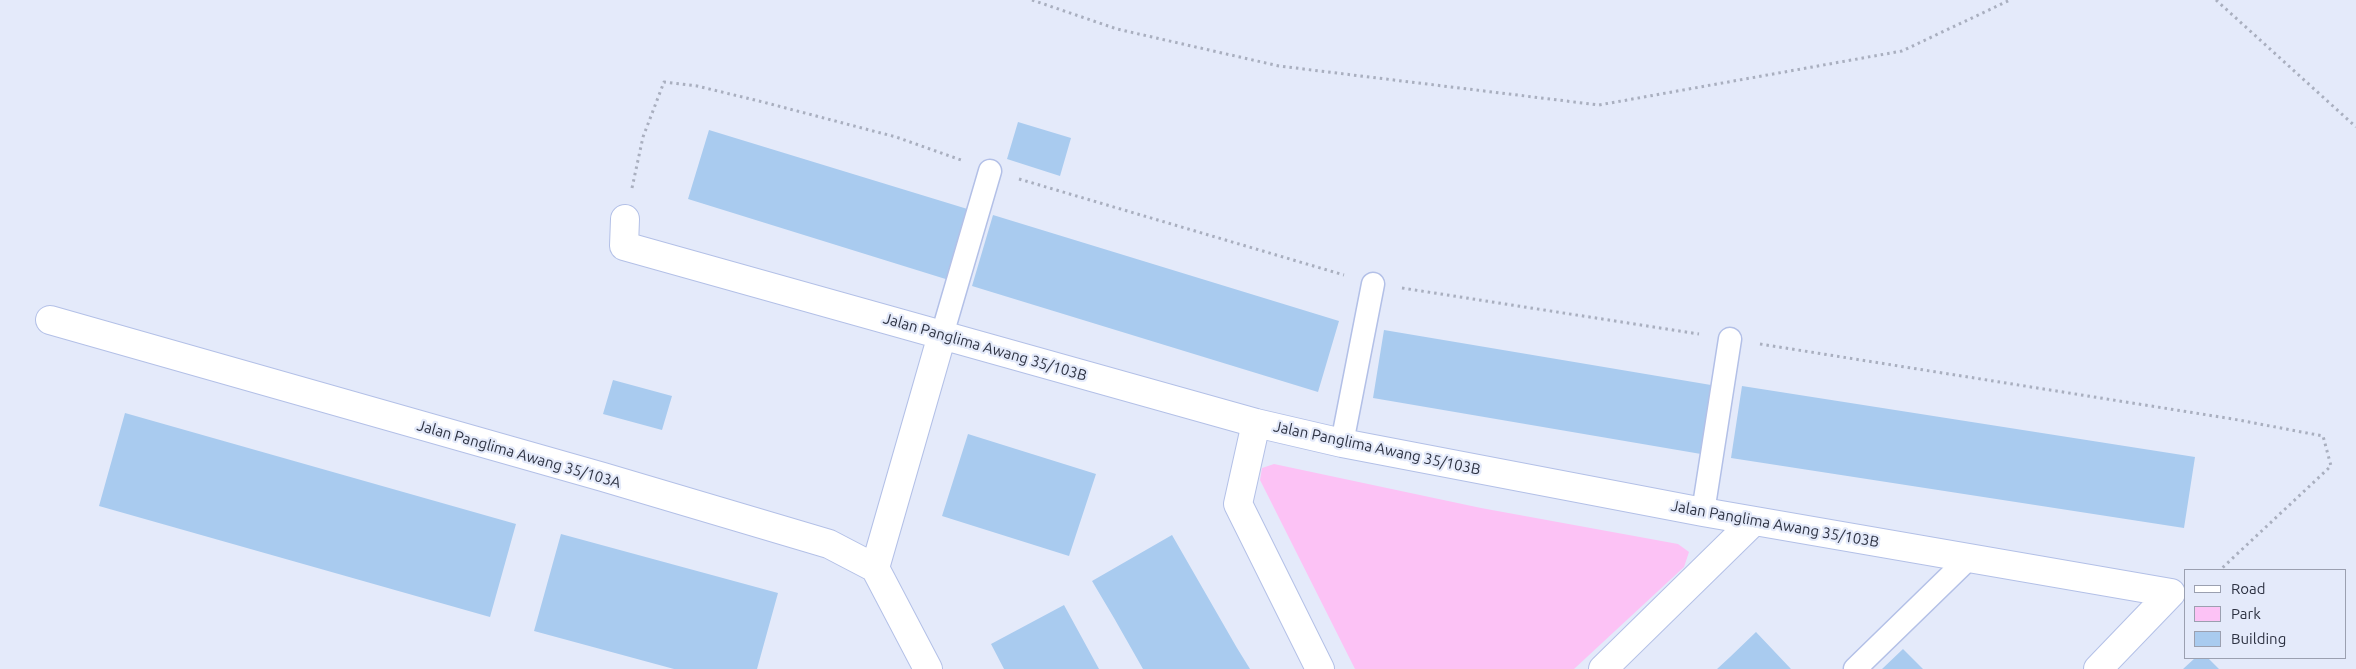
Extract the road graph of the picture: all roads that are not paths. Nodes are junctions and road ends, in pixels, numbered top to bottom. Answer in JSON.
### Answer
{"nodes":[{"id":1,"x":990,"y":170,"type":"road end"},
{"id":2,"x":625,"y":219,"type":"road end"},
{"id":3,"x":1373,"y":284,"type":"road end"},
{"id":4,"x":50,"y":320,"type":"dead end"},
{"id":5,"x":942,"y":335,"type":"junction"},
{"id":6,"x":1730,"y":339,"type":"road end"},
{"id":7,"x":1256,"y":423,"type":"junction"},
{"id":8,"x":1342,"y":443,"type":"junction"},
{"id":9,"x":1703,"y":512,"type":"junction"},
{"id":10,"x":1754,"y":521,"type":"junction"},
{"id":11,"x":1969,"y":558,"type":"junction"},
{"id":12,"x":875,"y":568,"type":"junction"},
{"id":13,"x":928,"y":669,"type":"edge"},
{"id":14,"x":1320,"y":669,"type":"edge"},
{"id":15,"x":1603,"y":669,"type":"edge"},
{"id":16,"x":1855,"y":669,"type":"edge"},
{"id":17,"x":2098,"y":669,"type":"edge"}],
"edges":[{"from":1,"to":5,"type":"lane"},
{"from":2,"to":5,"type":"street","name":"Jalan Panglima Awang 35/103B"},
{"from":3,"to":8,"type":"lane"},
{"from":4,"to":12,"type":"street","name":"Jalan Panglima Awang 35/103A"},
{"from":5,"to":7,"type":"street","name":"Jalan Panglima Awang 35/103B"},
{"from":5,"to":12,"type":"street"},
{"from":6,"to":9,"type":"lane"},
{"from":7,"to":8,"type":"street","name":"Jalan Panglima Awang 35/103B"},
{"from":7,"to":14,"type":"street"},
{"from":8,"to":9,"type":"street","name":"Jalan Panglima Awang 35/103B"},
{"from":9,"to":10,"type":"street","name":"Jalan Panglima Awang 35/103B"},
{"from":10,"to":11,"type":"street","name":"Jalan Panglima Awang 35/103B"},
{"from":10,"to":15,"type":"street"},
{"from":11,"to":16,"type":"lane"},
{"from":11,"to":17,"type":"street","name":"Jalan Panglima Awang 35/103B"},
{"from":12,"to":13,"type":"street"}]}
